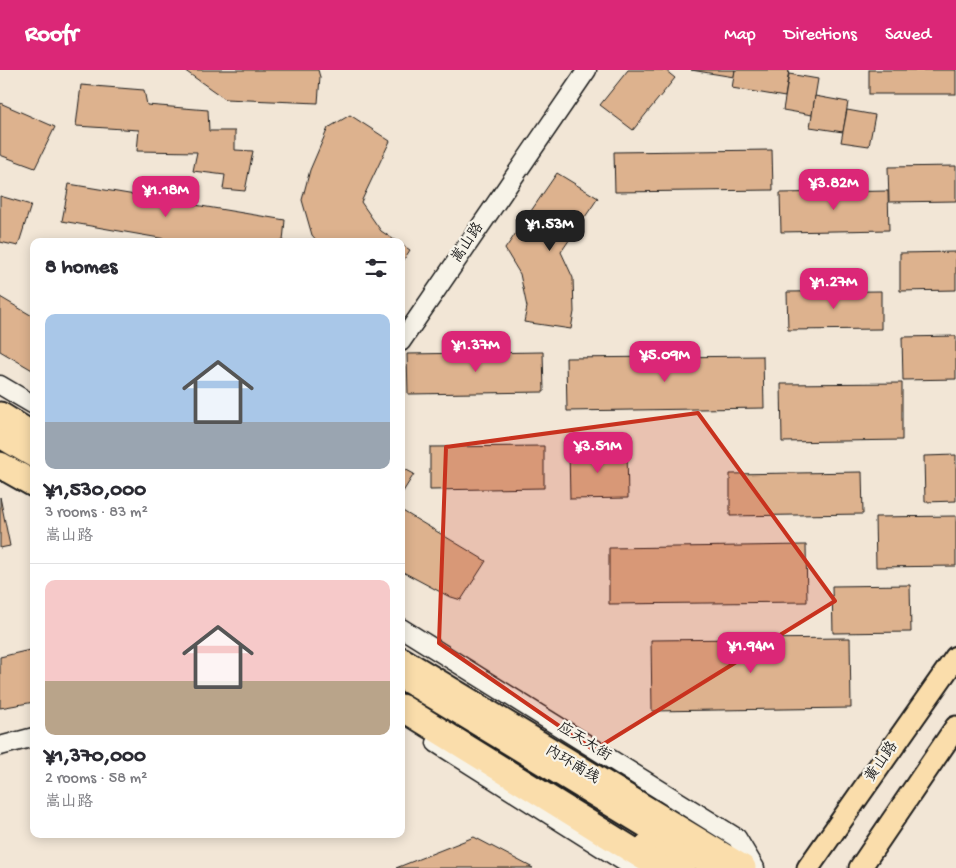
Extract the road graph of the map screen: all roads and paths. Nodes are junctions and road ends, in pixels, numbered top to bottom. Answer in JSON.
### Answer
{"nodes":[{"id":1,"x":587,"y":70,"type":"edge"},
{"id":2,"x":405,"y":336,"type":"edge"},
{"id":3,"x":0,"y":385,"type":"edge"},
{"id":4,"x":30,"y":403,"type":"edge"},
{"id":5,"x":0,"y":415,"type":"edge"},
{"id":6,"x":30,"y":434,"type":"edge"},
{"id":7,"x":0,"y":437,"type":"edge"},
{"id":8,"x":0,"y":453,"type":"edge"},
{"id":9,"x":30,"y":456,"type":"edge"},
{"id":10,"x":0,"y":464,"type":"edge"},
{"id":11,"x":30,"y":471,"type":"edge"},
{"id":12,"x":30,"y":482,"type":"edge"},
{"id":13,"x":405,"y":630,"type":"edge"},
{"id":14,"x":956,"y":657,"type":"edge"},
{"id":15,"x":405,"y":662,"type":"edge"},
{"id":16,"x":405,"y":680,"type":"edge"},
{"id":17,"x":405,"y":694,"type":"edge"},
{"id":18,"x":405,"y":709,"type":"edge"},
{"id":19,"x":405,"y":724,"type":"edge"},
{"id":20,"x":956,"y":727,"type":"edge"},
{"id":21,"x":30,"y":738,"type":"edge"},
{"id":22,"x":0,"y":746,"type":"edge"},
{"id":23,"x":634,"y":868,"type":"edge"},
{"id":24,"x":661,"y":868,"type":"edge"},
{"id":25,"x":684,"y":868,"type":"edge"},
{"id":26,"x":714,"y":868,"type":"edge"},
{"id":27,"x":743,"y":868,"type":"edge"},
{"id":28,"x":755,"y":868,"type":"edge"},
{"id":29,"x":808,"y":868,"type":"edge"},
{"id":30,"x":860,"y":868,"type":"edge"}],
"edges":[{"from":1,"to":2,"type":"street","name":"嵩山路"},
{"from":3,"to":4,"type":"street"},
{"from":5,"to":6,"type":"highway"},
{"from":7,"to":9,"type":"main road"},
{"from":8,"to":11,"type":"main road"},
{"from":10,"to":12,"type":"highway"},
{"from":13,"to":28,"type":"street","name":"应天大街"},
{"from":14,"to":29,"type":"main road","name":"黄山路"},
{"from":15,"to":27,"type":"highway","name":"内环南线"},
{"from":16,"to":26,"type":"main road"},
{"from":17,"to":25,"type":"main road"},
{"from":18,"to":24,"type":"highway"},
{"from":19,"to":23,"type":"street"},
{"from":20,"to":30,"type":"main road"},
{"from":21,"to":22,"type":"street"}]}
